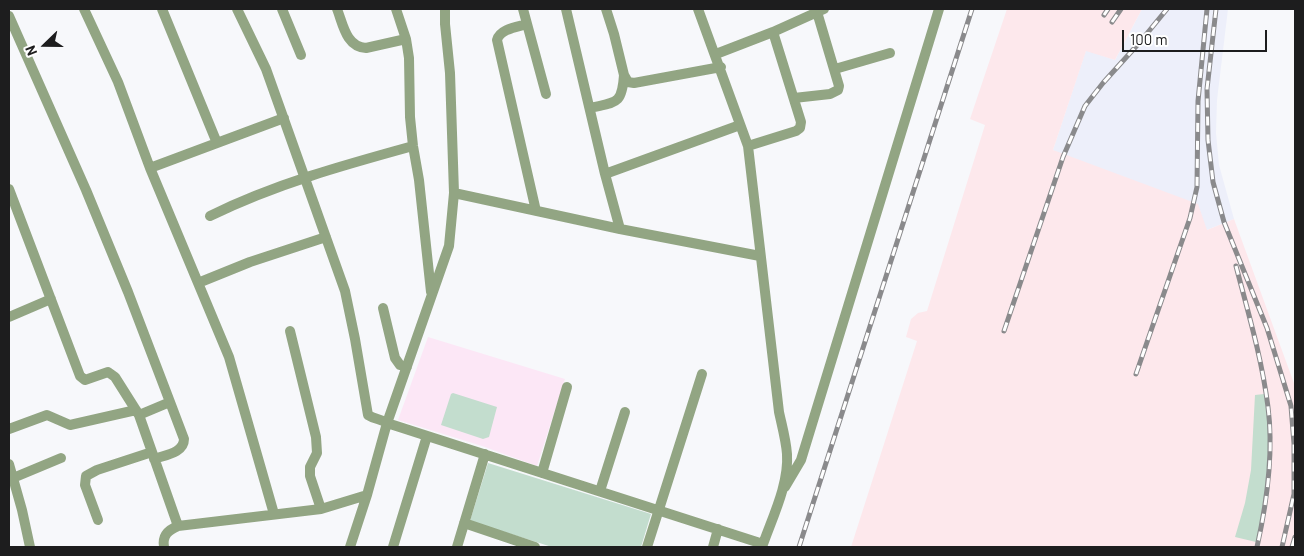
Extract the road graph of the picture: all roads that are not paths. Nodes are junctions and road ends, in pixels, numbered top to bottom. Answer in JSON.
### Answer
{"nodes":[{"id":1,"x":84,"y":9,"type":"edge"},
{"id":2,"x":162,"y":9,"type":"edge"},
{"id":3,"x":237,"y":9,"type":"edge"},
{"id":4,"x":282,"y":9,"type":"edge"},
{"id":5,"x":337,"y":9,"type":"edge"},
{"id":6,"x":396,"y":9,"type":"edge"},
{"id":7,"x":445,"y":9,"type":"edge"},
{"id":8,"x":523,"y":9,"type":"edge"},
{"id":9,"x":566,"y":9,"type":"edge"},
{"id":10,"x":606,"y":9,"type":"edge"},
{"id":11,"x":698,"y":9,"type":"edge"},
{"id":12,"x":939,"y":9,"type":"edge"},
{"id":13,"x":820,"y":10,"type":"edge"},
{"id":14,"x":9,"y":16,"type":"edge"},
{"id":15,"x":527,"y":24,"type":"junction"},
{"id":16,"x":773,"y":32,"type":"junction"},
{"id":17,"x":406,"y":39,"type":"junction"},
{"id":18,"x":890,"y":53,"type":"dead end"},
{"id":19,"x":716,"y":54,"type":"junction"},
{"id":20,"x":301,"y":55,"type":"dead end"},
{"id":21,"x":721,"y":67,"type":"junction"},
{"id":22,"x":834,"y":70,"type":"junction"},
{"id":23,"x":624,"y":76,"type":"junction"},
{"id":24,"x":546,"y":94,"type":"dead end"},
{"id":25,"x":794,"y":98,"type":"junction"},
{"id":26,"x":590,"y":108,"type":"junction"},
{"id":27,"x":284,"y":118,"type":"junction"},
{"id":28,"x":740,"y":125,"type":"junction"},
{"id":29,"x":218,"y":143,"type":"junction"},
{"id":30,"x":413,"y":146,"type":"junction"},
{"id":31,"x":748,"y":146,"type":"junction"},
{"id":32,"x":150,"y":168,"type":"junction"},
{"id":33,"x":605,"y":174,"type":"junction"},
{"id":34,"x":304,"y":177,"type":"junction"},
{"id":35,"x":9,"y":189,"type":"edge"},
{"id":36,"x":454,"y":193,"type":"junction"},
{"id":37,"x":536,"y":211,"type":"junction"},
{"id":38,"x":210,"y":216,"type":"dead end"},
{"id":39,"x":620,"y":229,"type":"junction"},
{"id":40,"x":326,"y":237,"type":"junction"},
{"id":41,"x":760,"y":256,"type":"junction"},
{"id":42,"x":198,"y":283,"type":"junction"},
{"id":43,"x":432,"y":295,"type":"junction"},
{"id":44,"x":51,"y":299,"type":"junction"},
{"id":45,"x":383,"y":308,"type":"dead end"},
{"id":46,"x":9,"y":317,"type":"edge"},
{"id":47,"x":290,"y":331,"type":"dead end"},
{"id":48,"x":407,"y":367,"type":"junction"},
{"id":49,"x":702,"y":374,"type":"dead end"},
{"id":50,"x":567,"y":387,"type":"dead end"},
{"id":51,"x":170,"y":402,"type":"junction"},
{"id":52,"x":625,"y":412,"type":"dead end"},
{"id":53,"x":137,"y":413,"type":"junction"},
{"id":54,"x":387,"y":423,"type":"junction"},
{"id":55,"x":9,"y":429,"type":"edge"},
{"id":56,"x":430,"y":434,"type":"junction"},
{"id":57,"x":489,"y":453,"type":"junction"},
{"id":58,"x":153,"y":455,"type":"junction"},
{"id":59,"x":61,"y":458,"type":"dead end"},
{"id":60,"x":9,"y":464,"type":"edge"},
{"id":61,"x":542,"y":472,"type":"junction"},
{"id":62,"x":13,"y":478,"type":"junction"},
{"id":63,"x":600,"y":491,"type":"junction"},
{"id":64,"x":781,"y":494,"type":"junction"},
{"id":65,"x":367,"y":495,"type":"junction"},
{"id":66,"x":321,"y":509,"type":"junction"},
{"id":67,"x":658,"y":510,"type":"junction"},
{"id":68,"x":274,"y":514,"type":"junction"},
{"id":69,"x":98,"y":520,"type":"dead end"},
{"id":70,"x":464,"y":523,"type":"junction"},
{"id":71,"x":178,"y":526,"type":"junction"},
{"id":72,"x":718,"y":529,"type":"junction"},
{"id":73,"x":519,"y":545,"type":"edge"},
{"id":74,"x":763,"y":546,"type":"edge"},
{"id":75,"x":30,"y":547,"type":"edge"},
{"id":76,"x":164,"y":547,"type":"edge"},
{"id":77,"x":350,"y":547,"type":"edge"},
{"id":78,"x":393,"y":547,"type":"edge"},
{"id":79,"x":456,"y":547,"type":"edge"},
{"id":80,"x":535,"y":547,"type":"edge"},
{"id":81,"x":647,"y":547,"type":"edge"},
{"id":82,"x":713,"y":547,"type":"edge"}],
"edges":[{"from":1,"to":32,"type":"street"},
{"from":2,"to":29,"type":"street"},
{"from":3,"to":27,"type":"street"},
{"from":4,"to":20,"type":"street"},
{"from":5,"to":17,"type":"street"},
{"from":6,"to":17,"type":"street"},
{"from":7,"to":36,"type":"street"},
{"from":8,"to":15,"type":"street"},
{"from":9,"to":26,"type":"street"},
{"from":10,"to":23,"type":"street"},
{"from":11,"to":19,"type":"street"},
{"from":12,"to":64,"type":"street"},
{"from":13,"to":16,"type":"street"},
{"from":13,"to":22,"type":"street"},
{"from":14,"to":51,"type":"street"},
{"from":15,"to":24,"type":"street"},
{"from":15,"to":37,"type":"street"},
{"from":16,"to":19,"type":"street"},
{"from":16,"to":25,"type":"street"},
{"from":17,"to":30,"type":"street"},
{"from":18,"to":22,"type":"street"},
{"from":19,"to":21,"type":"street"},
{"from":21,"to":23,"type":"street"},
{"from":21,"to":28,"type":"street"},
{"from":22,"to":25,"type":"street"},
{"from":23,"to":26,"type":"street"},
{"from":25,"to":31,"type":"street"},
{"from":26,"to":33,"type":"street"},
{"from":27,"to":29,"type":"street"},
{"from":27,"to":34,"type":"street"},
{"from":28,"to":31,"type":"street"},
{"from":28,"to":33,"type":"street"},
{"from":29,"to":32,"type":"street"},
{"from":30,"to":34,"type":"street"},
{"from":30,"to":43,"type":"street"},
{"from":31,"to":41,"type":"street"},
{"from":32,"to":42,"type":"street"},
{"from":33,"to":39,"type":"street"},
{"from":34,"to":38,"type":"street"},
{"from":34,"to":40,"type":"street"},
{"from":35,"to":44,"type":"street"},
{"from":36,"to":37,"type":"street"},
{"from":36,"to":43,"type":"street"},
{"from":37,"to":39,"type":"street"},
{"from":39,"to":41,"type":"street"},
{"from":40,"to":42,"type":"street"},
{"from":40,"to":54,"type":"street"},
{"from":41,"to":64,"type":"street"},
{"from":42,"to":68,"type":"street"},
{"from":43,"to":48,"type":"street"},
{"from":44,"to":46,"type":"street"},
{"from":44,"to":53,"type":"street"},
{"from":45,"to":48,"type":"street"},
{"from":47,"to":66,"type":"street"},
{"from":48,"to":54,"type":"street"},
{"from":49,"to":67,"type":"street"},
{"from":50,"to":61,"type":"street"},
{"from":51,"to":53,"type":"street"},
{"from":51,"to":58,"type":"street"},
{"from":52,"to":63,"type":"street"},
{"from":53,"to":55,"type":"street"},
{"from":53,"to":58,"type":"street"},
{"from":54,"to":56,"type":"street"},
{"from":54,"to":65,"type":"street"},
{"from":56,"to":57,"type":"street"},
{"from":56,"to":78,"type":"street"},
{"from":57,"to":61,"type":"street"},
{"from":57,"to":70,"type":"street"},
{"from":58,"to":69,"type":"street"},
{"from":58,"to":71,"type":"street"},
{"from":59,"to":62,"type":"street"},
{"from":60,"to":62,"type":"street"},
{"from":61,"to":63,"type":"street"},
{"from":62,"to":75,"type":"street"},
{"from":63,"to":67,"type":"street"},
{"from":64,"to":74,"type":"street"},
{"from":65,"to":66,"type":"street"},
{"from":65,"to":77,"type":"street"},
{"from":66,"to":68,"type":"street"},
{"from":67,"to":72,"type":"street"},
{"from":67,"to":81,"type":"street"},
{"from":68,"to":71,"type":"street"},
{"from":70,"to":73,"type":"street"},
{"from":70,"to":79,"type":"street"},
{"from":71,"to":76,"type":"street"},
{"from":72,"to":74,"type":"street"},
{"from":72,"to":82,"type":"street"},
{"from":73,"to":80,"type":"street"}]}
